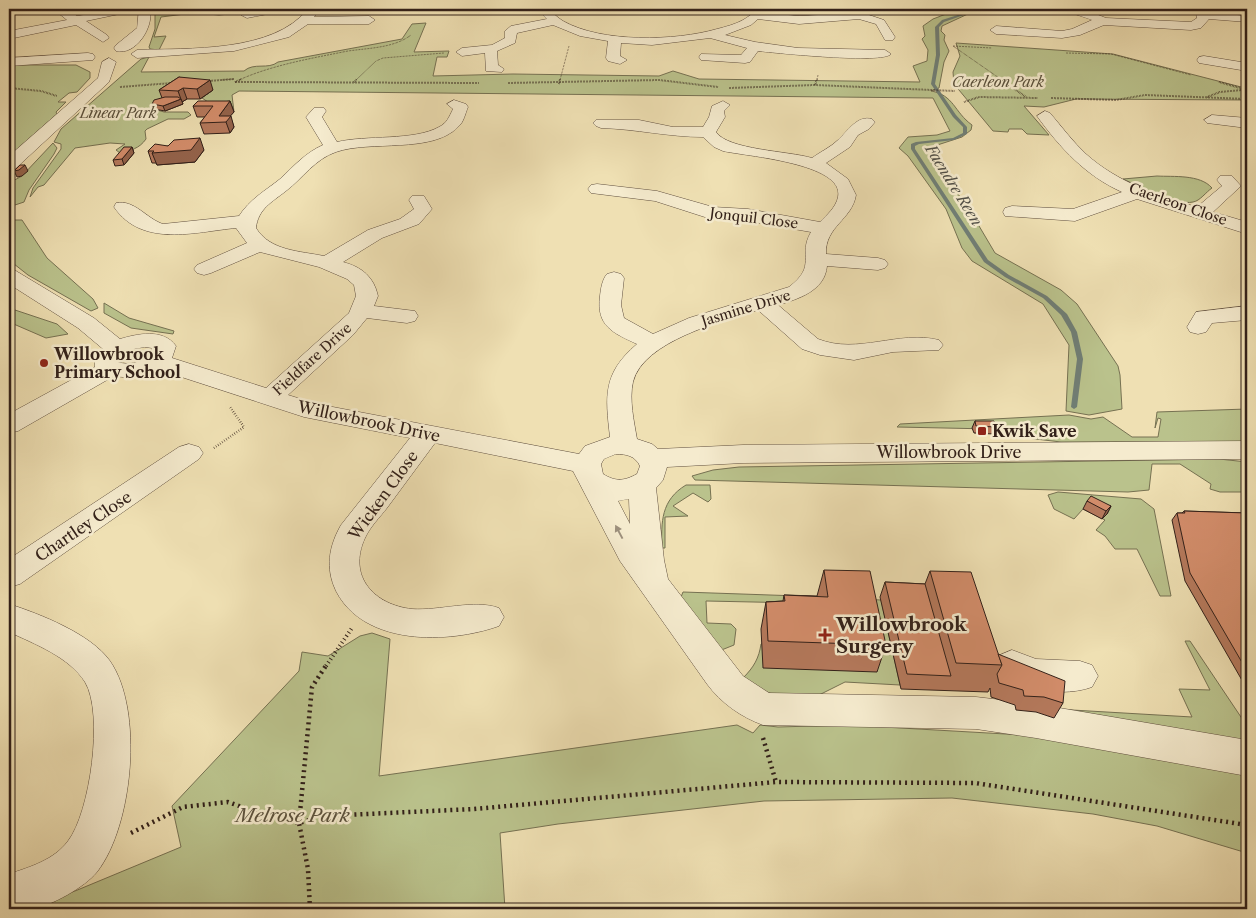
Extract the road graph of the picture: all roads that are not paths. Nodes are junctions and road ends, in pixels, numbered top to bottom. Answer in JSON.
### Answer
{"nodes":[{"id":1,"x":60,"y":9,"type":"edge"},
{"id":2,"x":144,"y":9,"type":"edge"},
{"id":3,"x":278,"y":9,"type":"edge"},
{"id":4,"x":314,"y":9,"type":"edge"},
{"id":5,"x":542,"y":9,"type":"edge"},
{"id":6,"x":882,"y":9,"type":"edge"},
{"id":7,"x":902,"y":9,"type":"edge"},
{"id":8,"x":917,"y":9,"type":"edge"},
{"id":9,"x":1066,"y":9,"type":"edge"},
{"id":10,"x":120,"y":11,"type":"dead end"},
{"id":11,"x":761,"y":12,"type":"edge"},
{"id":12,"x":1201,"y":12,"type":"edge"},
{"id":13,"x":247,"y":15,"type":"dead end"},
{"id":14,"x":859,"y":16,"type":"junction"},
{"id":15,"x":1247,"y":19,"type":"edge"},
{"id":16,"x":369,"y":20,"type":"dead end"},
{"id":17,"x":75,"y":21,"type":"junction"},
{"id":18,"x":307,"y":21,"type":"junction"},
{"id":19,"x":555,"y":21,"type":"junction"},
{"id":20,"x":1104,"y":21,"type":"junction"},
{"id":21,"x":996,"y":30,"type":"dead end"},
{"id":22,"x":9,"y":35,"type":"edge"},
{"id":23,"x":713,"y":35,"type":"junction"},
{"id":24,"x":889,"y":37,"type":"dead end"},
{"id":25,"x":615,"y":38,"type":"junction"},
{"id":26,"x":243,"y":46,"type":"junction"},
{"id":27,"x":756,"y":46,"type":"junction"},
{"id":28,"x":120,"y":48,"type":"junction"},
{"id":29,"x":488,"y":49,"type":"junction"},
{"id":30,"x":100,"y":52,"type":"junction"},
{"id":31,"x":462,"y":52,"type":"road end"},
{"id":32,"x":804,"y":52,"type":"junction"},
{"id":33,"x":137,"y":54,"type":"junction"},
{"id":34,"x":885,"y":54,"type":"dead end"},
{"id":35,"x":254,"y":57,"type":"dead end"},
{"id":36,"x":706,"y":57,"type":"dead end"},
{"id":37,"x":620,"y":60,"type":"dead end"},
{"id":38,"x":1204,"y":60,"type":"dead end"},
{"id":39,"x":9,"y":62,"type":"edge"},
{"id":40,"x":1247,"y":67,"type":"edge"},
{"id":41,"x":497,"y":69,"type":"dead end"},
{"id":42,"x":816,"y":80,"type":"road end"},
{"id":43,"x":454,"y":104,"type":"dead end"},
{"id":44,"x":723,"y":104,"type":"dead end"},
{"id":45,"x":319,"y":111,"type":"dead end"},
{"id":46,"x":1045,"y":116,"type":"road end"},
{"id":47,"x":1212,"y":120,"type":"dead end"},
{"id":48,"x":867,"y":122,"type":"dead end"},
{"id":49,"x":601,"y":123,"type":"dead end"},
{"id":50,"x":1247,"y":123,"type":"edge"},
{"id":51,"x":708,"y":132,"type":"junction"},
{"id":52,"x":332,"y":147,"type":"junction"},
{"id":53,"x":813,"y":164,"type":"junction"},
{"id":54,"x":9,"y":165,"type":"edge"},
{"id":55,"x":1226,"y":180,"type":"dead end"},
{"id":56,"x":597,"y":189,"type":"dead end"},
{"id":57,"x":1139,"y":192,"type":"junction"},
{"id":58,"x":418,"y":200,"type":"dead end"},
{"id":59,"x":123,"y":207,"type":"dead end"},
{"id":60,"x":1012,"y":212,"type":"dead end"},
{"id":61,"x":1201,"y":214,"type":"junction"},
{"id":62,"x":246,"y":221,"type":"junction"},
{"id":63,"x":823,"y":228,"type":"junction"},
{"id":64,"x":1247,"y":228,"type":"edge"},
{"id":65,"x":260,"y":245,"type":"junction"},
{"id":66,"x":818,"y":259,"type":"junction"},
{"id":67,"x":327,"y":263,"type":"junction"},
{"id":68,"x":878,"y":264,"type":"dead end"},
{"id":69,"x":204,"y":269,"type":"dead end"},
{"id":70,"x":9,"y":275,"type":"edge"},
{"id":71,"x":614,"y":278,"type":"dead end"},
{"id":72,"x":763,"y":303,"type":"junction"},
{"id":73,"x":361,"y":311,"type":"junction"},
{"id":74,"x":1247,"y":313,"type":"edge"},
{"id":75,"x":407,"y":316,"type":"dead end"},
{"id":76,"x":1198,"y":327,"type":"dead end"},
{"id":77,"x":653,"y":342,"type":"junction"},
{"id":78,"x":931,"y":345,"type":"dead end"},
{"id":79,"x":114,"y":358,"type":"junction"},
{"id":80,"x":258,"y":395,"type":"junction"},
{"id":81,"x":9,"y":424,"type":"edge"},
{"id":82,"x":428,"y":434,"type":"junction"},
{"id":83,"x":624,"y":445,"type":"junction"},
{"id":84,"x":1247,"y":450,"type":"edge"},
{"id":85,"x":189,"y":452,"type":"road end"},
{"id":86,"x":647,"y":472,"type":"junction"},
{"id":87,"x":590,"y":474,"type":"junction"},
{"id":88,"x":9,"y":576,"type":"edge"},
{"id":89,"x":656,"y":587,"type":"junction"},
{"id":90,"x":487,"y":616,"type":"dead end"},
{"id":91,"x":9,"y":617,"type":"edge"},
{"id":92,"x":990,"y":645,"type":"edge"},
{"id":93,"x":1080,"y":676,"type":"dead end"},
{"id":94,"x":1247,"y":758,"type":"edge"},
{"id":95,"x":9,"y":896,"type":"edge"}],
"edges":[{"from":1,"to":17,"type":"street"},
{"from":2,"to":28,"type":"street"},
{"from":3,"to":13,"type":"street"},
{"from":4,"to":18,"type":"street"},
{"from":5,"to":19,"type":"street"},
{"from":6,"to":14,"type":"street"},
{"from":7,"to":8,"type":"street"},
{"from":9,"to":20,"type":"street"},
{"from":10,"to":17,"type":"street"},
{"from":11,"to":14,"type":"street"},
{"from":11,"to":23,"type":"street"},
{"from":12,"to":15,"type":"street"},
{"from":12,"to":20,"type":"street"},
{"from":14,"to":24,"type":"street"},
{"from":16,"to":18,"type":"street"},
{"from":17,"to":22,"type":"street"},
{"from":17,"to":30,"type":"street"},
{"from":18,"to":26,"type":"street"},
{"from":19,"to":25,"type":"street"},
{"from":19,"to":29,"type":"street"},
{"from":20,"to":21,"type":"street"},
{"from":23,"to":25,"type":"street"},
{"from":23,"to":27,"type":"street"},
{"from":25,"to":37,"type":"street"},
{"from":26,"to":33,"type":"street"},
{"from":26,"to":35,"type":"street"},
{"from":27,"to":32,"type":"street"},
{"from":27,"to":36,"type":"street"},
{"from":28,"to":30,"type":"street"},
{"from":28,"to":33,"type":"street"},
{"from":29,"to":31,"type":"street"},
{"from":29,"to":41,"type":"street"},
{"from":30,"to":33,"type":"street"},
{"from":30,"to":39,"type":"street"},
{"from":30,"to":54,"type":"street"},
{"from":32,"to":34,"type":"street"},
{"from":32,"to":42,"type":"street"},
{"from":38,"to":40,"type":"street"},
{"from":43,"to":52,"type":"street"},
{"from":44,"to":51,"type":"street"},
{"from":45,"to":52,"type":"street"},
{"from":46,"to":57,"type":"street","name":"Caerleon Close"},
{"from":47,"to":50,"type":"street"},
{"from":48,"to":53,"type":"street"},
{"from":49,"to":51,"type":"street"},
{"from":51,"to":53,"type":"street"},
{"from":52,"to":62,"type":"street"},
{"from":53,"to":63,"type":"street"},
{"from":55,"to":61,"type":"street"},
{"from":56,"to":63,"type":"street","name":"Jonquil Close"},
{"from":57,"to":60,"type":"street"},
{"from":57,"to":61,"type":"street","name":"Caerleon Close"},
{"from":58,"to":67,"type":"street"},
{"from":59,"to":62,"type":"street"},
{"from":61,"to":64,"type":"street","name":"Caerleon Close"},
{"from":62,"to":65,"type":"street"},
{"from":63,"to":66,"type":"street","name":"Jasmine Drive"},
{"from":65,"to":67,"type":"street","name":"Fieldfare Drive"},
{"from":65,"to":69,"type":"street"},
{"from":66,"to":68,"type":"street"},
{"from":66,"to":72,"type":"street","name":"Jasmine Drive"},
{"from":67,"to":73,"type":"street","name":"Fieldfare Drive"},
{"from":70,"to":79,"type":"street"},
{"from":71,"to":77,"type":"street"},
{"from":72,"to":77,"type":"street","name":"Jasmine Drive"},
{"from":72,"to":78,"type":"street"},
{"from":73,"to":75,"type":"street"},
{"from":73,"to":80,"type":"street","name":"Fieldfare Drive"},
{"from":74,"to":76,"type":"street"},
{"from":77,"to":83,"type":"street","name":"Jasmine Drive"},
{"from":79,"to":80,"type":"street","name":"Willowbrook Drive"},
{"from":79,"to":81,"type":"street"},
{"from":80,"to":82,"type":"street","name":"Willowbrook Drive"},
{"from":82,"to":87,"type":"street","name":"Willowbrook Drive"},
{"from":82,"to":90,"type":"street","name":"Wicken Close"},
{"from":83,"to":86,"type":"street"},
{"from":83,"to":87,"type":"street"},
{"from":84,"to":86,"type":"street","name":"Willowbrook Drive"},
{"from":85,"to":88,"type":"street","name":"Chartley Close"},
{"from":86,"to":87,"type":"street"},
{"from":86,"to":89,"type":"street"},
{"from":89,"to":87,"type":"street","one_way":true},
{"from":89,"to":94,"type":"street"},
{"from":91,"to":95,"type":"street"},
{"from":92,"to":93,"type":"street"}]}
